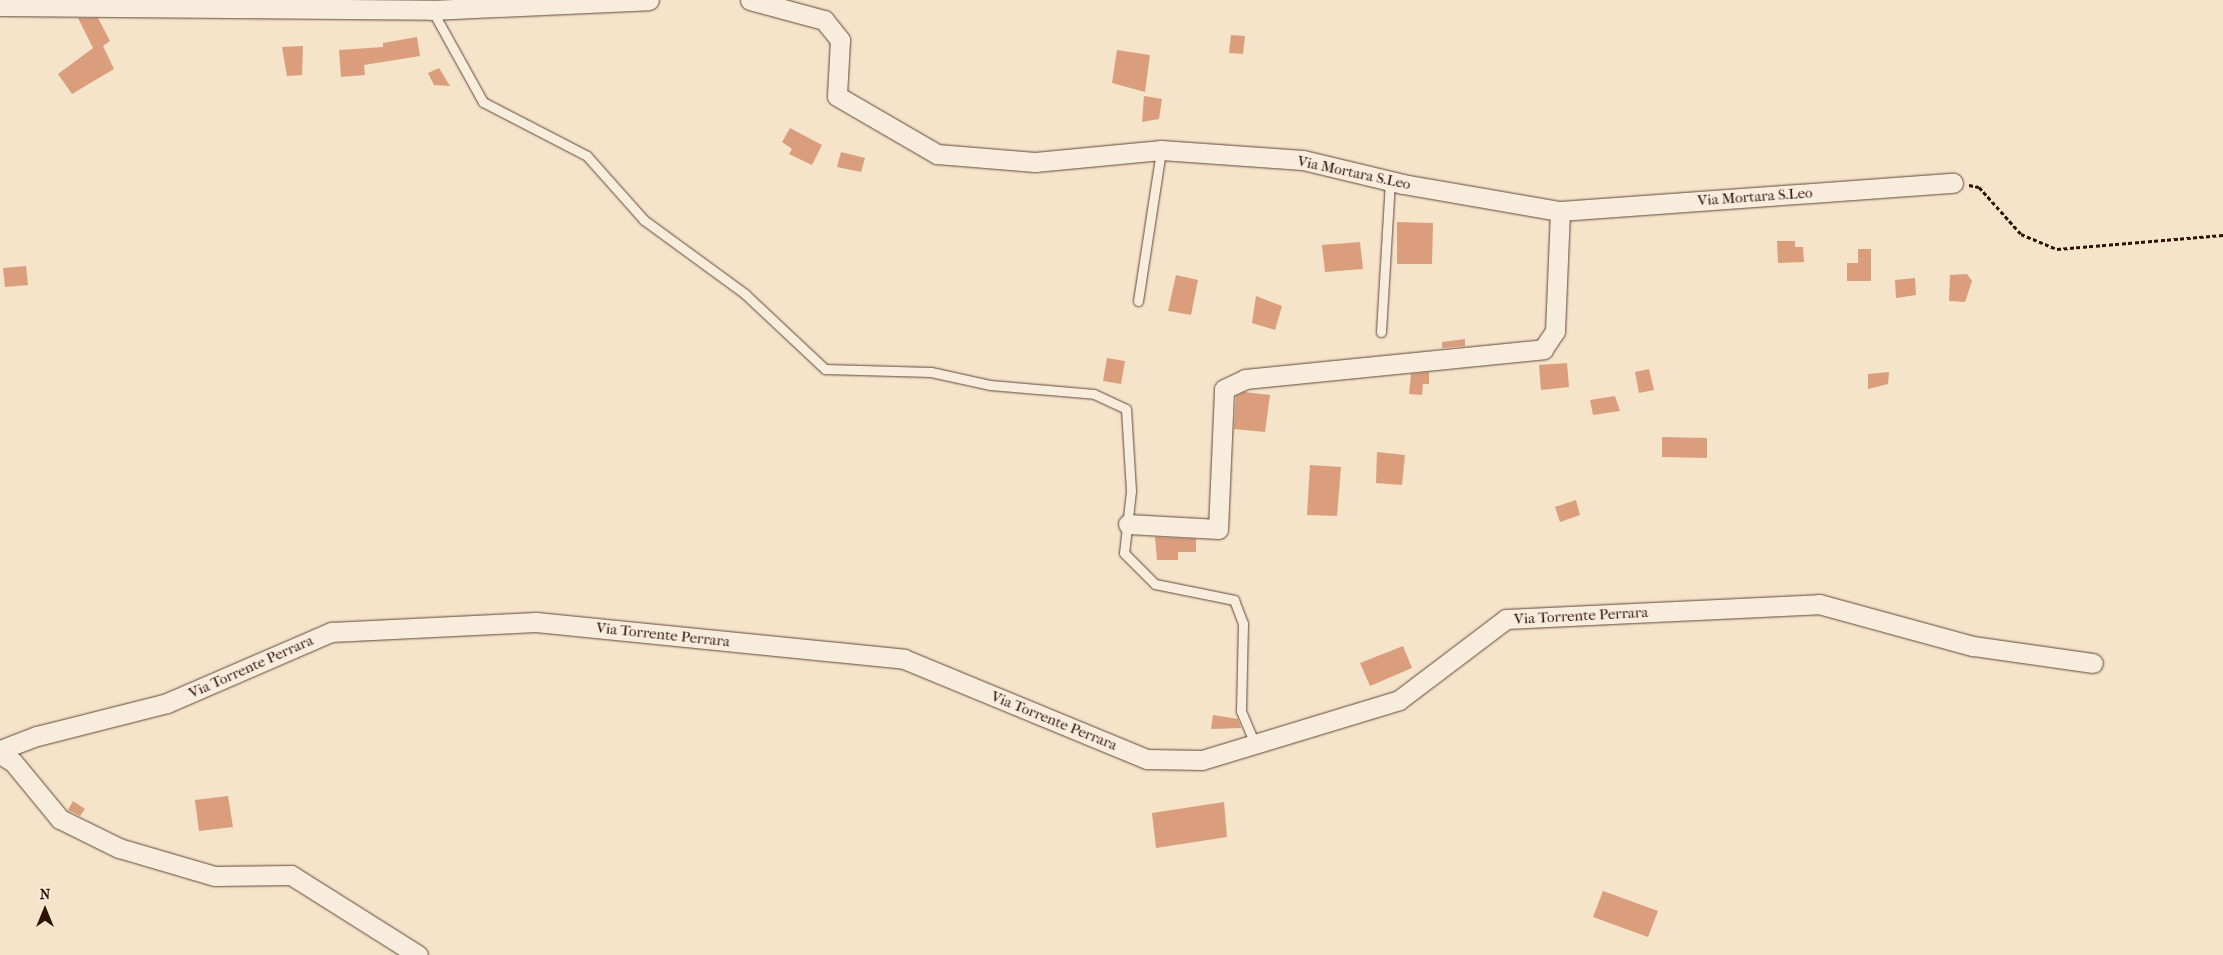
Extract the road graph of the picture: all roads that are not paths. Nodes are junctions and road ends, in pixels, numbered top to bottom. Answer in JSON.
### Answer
{"nodes":[{"id":1,"x":649,"y":0,"type":"edge"},
{"id":2,"x":750,"y":0,"type":"edge"},
{"id":3,"x":0,"y":6,"type":"edge"},
{"id":4,"x":432,"y":10,"type":"junction"},
{"id":5,"x":1161,"y":150,"type":"junction"},
{"id":6,"x":1390,"y":181,"type":"junction"},
{"id":7,"x":1953,"y":182,"type":"road end"},
{"id":8,"x":1560,"y":211,"type":"junction"},
{"id":9,"x":1138,"y":301,"type":"dead end"},
{"id":10,"x":1381,"y":332,"type":"dead end"},
{"id":11,"x":1128,"y":524,"type":"junction"},
{"id":12,"x":2094,"y":664,"type":"dead end"},
{"id":13,"x":1255,"y":744,"type":"junction"},
{"id":14,"x":0,"y":750,"type":"edge"},
{"id":15,"x":0,"y":754,"type":"edge"},
{"id":16,"x":418,"y":955,"type":"edge"}],
"edges":[{"from":1,"to":4,"type":"street"},
{"from":2,"to":5,"type":"street","name":"Via Mortara S.Leo"},
{"from":3,"to":4,"type":"street"},
{"from":4,"to":11,"type":"lane"},
{"from":5,"to":6,"type":"street","name":"Via Mortara S.Leo"},
{"from":5,"to":9,"type":"lane"},
{"from":6,"to":8,"type":"street","name":"Via Mortara S.Leo"},
{"from":6,"to":10,"type":"lane"},
{"from":7,"to":8,"type":"street","name":"Via Mortara S.Leo"},
{"from":8,"to":11,"type":"street"},
{"from":11,"to":13,"type":"lane"},
{"from":12,"to":13,"type":"street","name":"Via Torrente Perrara"},
{"from":13,"to":14,"type":"street","name":"Via Torrente Perrara"},
{"from":15,"to":16,"type":"street"}]}
